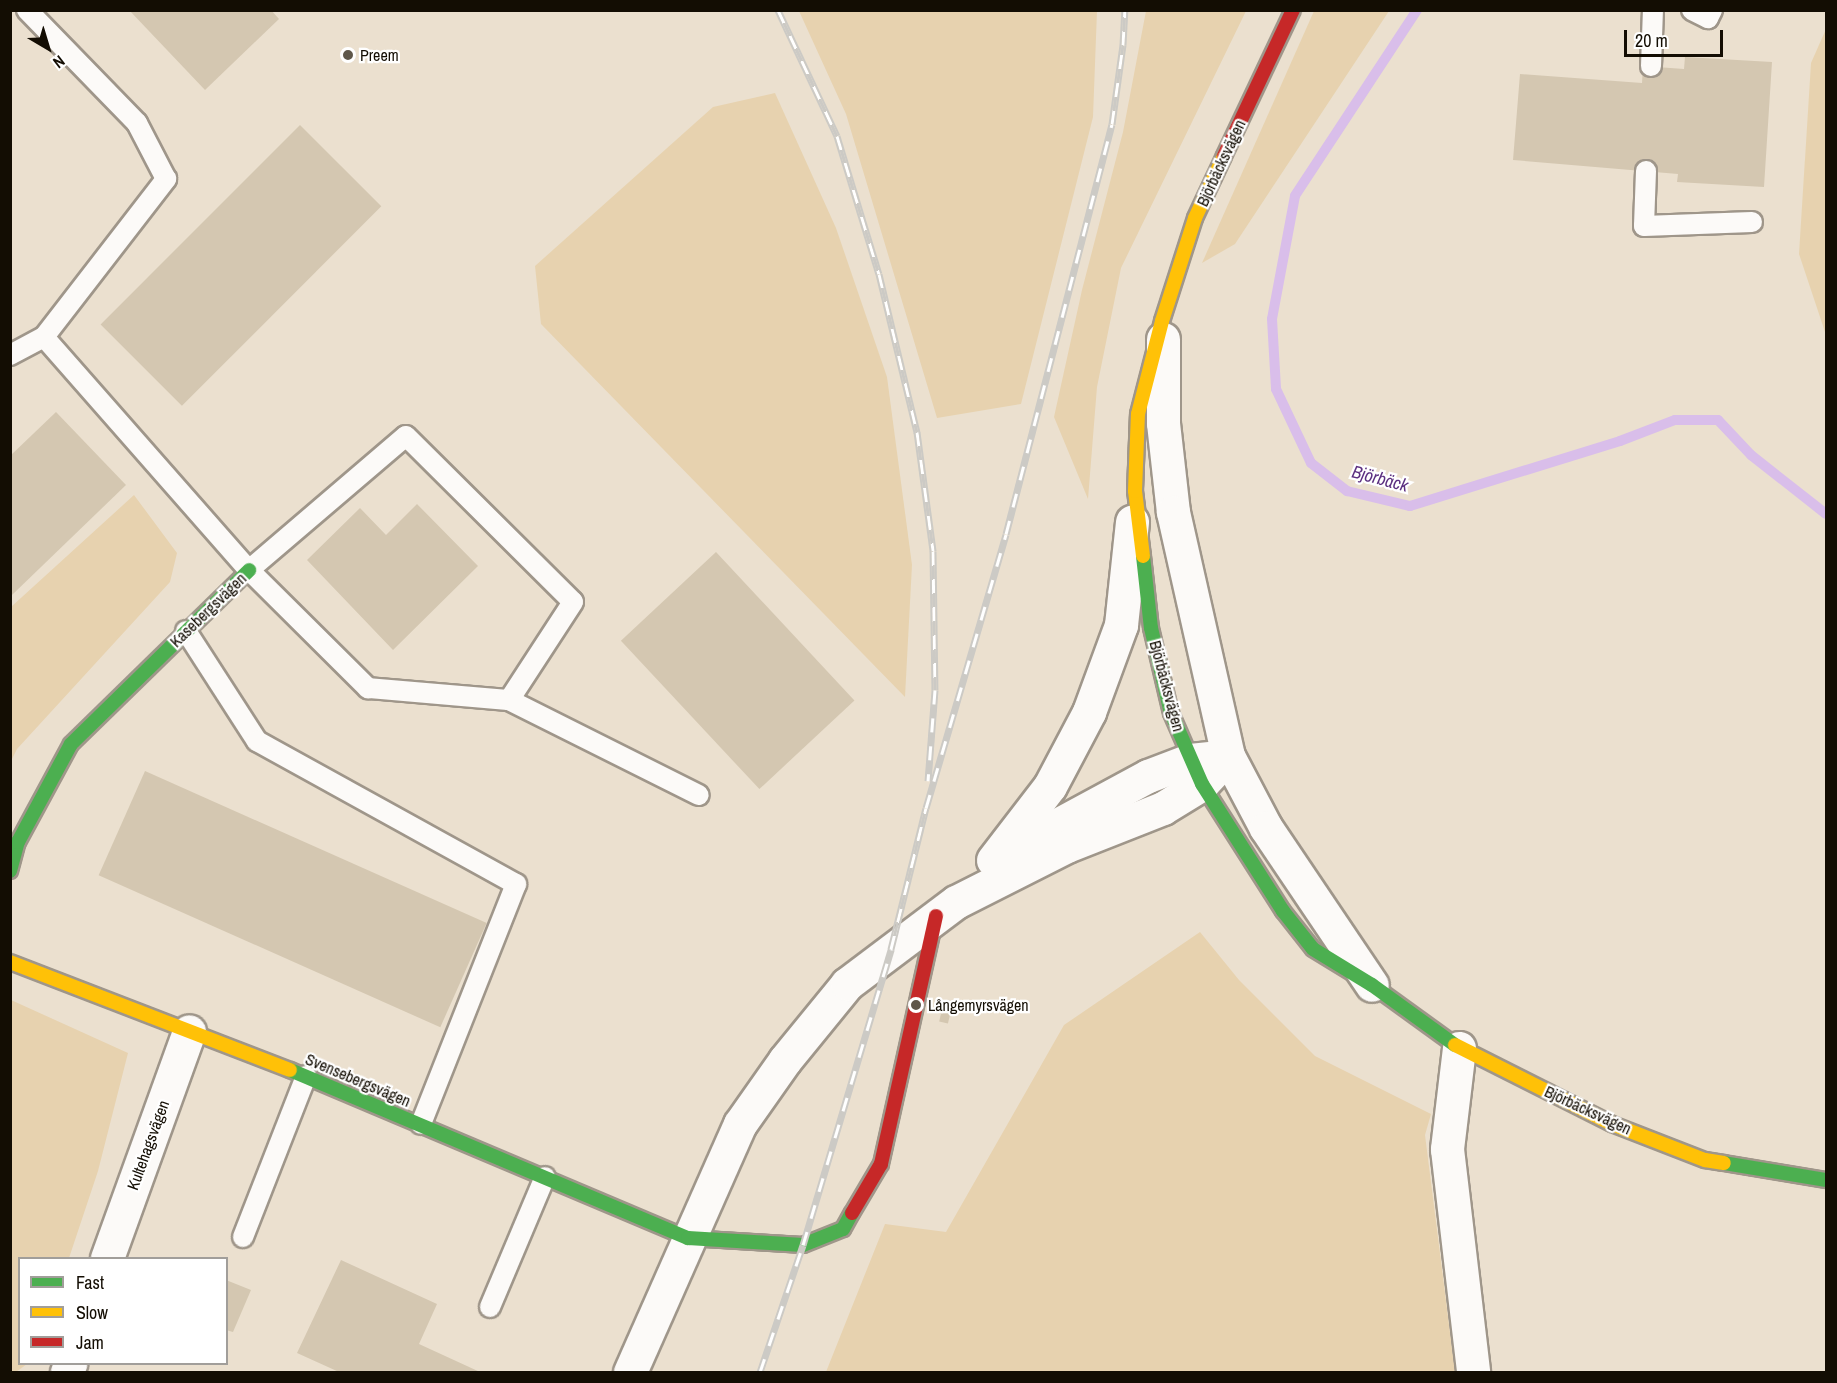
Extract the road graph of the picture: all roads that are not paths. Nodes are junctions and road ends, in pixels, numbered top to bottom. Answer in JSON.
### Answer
{"nodes":[{"id":1,"x":27,"y":10,"type":"edge"},
{"id":2,"x":1293,"y":10,"type":"edge"},
{"id":3,"x":1653,"y":10,"type":"edge"},
{"id":4,"x":1692,"y":10,"type":"edge"},
{"id":5,"x":1712,"y":10,"type":"edge"},
{"id":6,"x":1651,"y":66,"type":"dead end"},
{"id":7,"x":1646,"y":171,"type":"dead end"},
{"id":8,"x":1752,"y":222,"type":"dead end"},
{"id":9,"x":1162,"y":321,"type":"junction"},
{"id":10,"x":44,"y":337,"type":"junction"},
{"id":11,"x":10,"y":355,"type":"edge"},
{"id":12,"x":1135,"y":491,"type":"junction"},
{"id":13,"x":249,"y":570,"type":"junction"},
{"id":14,"x":186,"y":631,"type":"junction"},
{"id":15,"x":509,"y":700,"type":"junction"},
{"id":16,"x":1228,"y":756,"type":"junction"},
{"id":17,"x":1196,"y":772,"type":"junction"},
{"id":18,"x":699,"y":795,"type":"dead end"},
{"id":19,"x":993,"y":860,"type":"junction"},
{"id":20,"x":10,"y":871,"type":"edge"},
{"id":21,"x":946,"y":909,"type":"junction"},
{"id":22,"x":10,"y":962,"type":"edge"},
{"id":23,"x":1372,"y":985,"type":"junction"},
{"id":24,"x":189,"y":1031,"type":"junction"},
{"id":25,"x":1459,"y":1048,"type":"junction"},
{"id":26,"x":306,"y":1076,"type":"junction"},
{"id":27,"x":421,"y":1124,"type":"junction"},
{"id":28,"x":544,"y":1177,"type":"junction"},
{"id":29,"x":1827,"y":1180,"type":"edge"},
{"id":30,"x":243,"y":1237,"type":"dead end"},
{"id":31,"x":688,"y":1238,"type":"junction"},
{"id":32,"x":107,"y":1257,"type":"edge"},
{"id":33,"x":490,"y":1307,"type":"dead end"},
{"id":34,"x":630,"y":1372,"type":"edge"},
{"id":35,"x":1473,"y":1372,"type":"edge"}],
"edges":[{"from":1,"to":10,"type":"lane"},
{"from":2,"to":9,"type":"street","name":"Björbäcksvägen"},
{"from":3,"to":6,"type":"lane"},
{"from":4,"to":5,"type":"lane"},
{"from":7,"to":8,"type":"lane"},
{"from":9,"to":12,"type":"street","name":"Björbäcksvägen"},
{"from":9,"to":16,"type":"street","name":"Björbäcksvägen"},
{"from":10,"to":11,"type":"lane"},
{"from":10,"to":13,"type":"lane","name":"Kasebergsvägen"},
{"from":12,"to":17,"type":"street","name":"Björbäcksvägen"},
{"from":12,"to":19,"type":"street"},
{"from":13,"to":14,"type":"street","name":"Kasebergsvägen"},
{"from":13,"to":15,"type":"lane"},
{"from":13,"to":15,"type":"lane"},
{"from":14,"to":20,"type":"street","name":"Kasebergsvägen"},
{"from":14,"to":27,"type":"lane"},
{"from":15,"to":18,"type":"lane"},
{"from":16,"to":17,"type":"street"},
{"from":16,"to":23,"type":"street","name":"Björbäcksvägen"},
{"from":17,"to":19,"type":"street"},
{"from":17,"to":21,"type":"street"},
{"from":17,"to":23,"type":"street","name":"Björbäcksvägen"},
{"from":19,"to":21,"type":"street"},
{"from":21,"to":31,"type":"street"},
{"from":21,"to":31,"type":"street","name":"Svensebergsvägen"},
{"from":22,"to":24,"type":"street","name":"Svensebergsvägen"},
{"from":23,"to":25,"type":"street","name":"Björbäcksvägen"},
{"from":24,"to":26,"type":"street","name":"Svensebergsvägen"},
{"from":24,"to":32,"type":"street","name":"Kultehagsvägen"},
{"from":25,"to":29,"type":"street","name":"Björbäcksvägen"},
{"from":25,"to":35,"type":"street"},
{"from":26,"to":27,"type":"street","name":"Svensebergsvägen"},
{"from":26,"to":30,"type":"lane"},
{"from":27,"to":28,"type":"street","name":"Svensebergsvägen"},
{"from":28,"to":31,"type":"street","name":"Svensebergsvägen"},
{"from":28,"to":33,"type":"lane"},
{"from":31,"to":34,"type":"street"}]}
